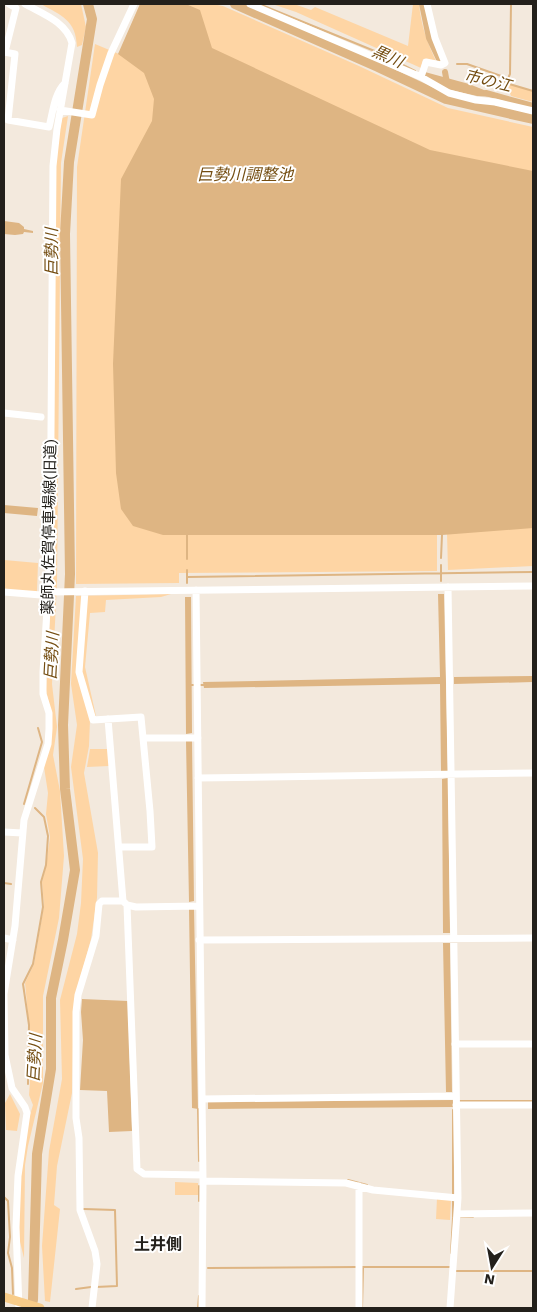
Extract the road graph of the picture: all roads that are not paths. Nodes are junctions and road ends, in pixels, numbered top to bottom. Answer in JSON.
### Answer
{"nodes":[{"id":1,"x":9,"y":4,"type":"edge"},
{"id":2,"x":25,"y":4,"type":"edge"},
{"id":3,"x":134,"y":4,"type":"edge"},
{"id":4,"x":250,"y":4,"type":"edge"},
{"id":5,"x":427,"y":4,"type":"edge"},
{"id":6,"x":5,"y":52,"type":"edge"},
{"id":7,"x":421,"y":77,"type":"junction"},
{"id":8,"x":65,"y":83,"type":"junction"},
{"id":9,"x":60,"y":110,"type":"junction"},
{"id":10,"x":533,"y":112,"type":"edge"},
{"id":11,"x":4,"y":413,"type":"edge"},
{"id":12,"x":41,"y":417,"type":"dead end"},
{"id":13,"x":533,"y":586,"type":"edge"},
{"id":14,"x":448,"y":587,"type":"junction"},
{"id":15,"x":196,"y":590,"type":"junction"},
{"id":16,"x":85,"y":591,"type":"junction"},
{"id":17,"x":4,"y":592,"type":"edge"},
{"id":18,"x":48,"y":592,"type":"junction"},
{"id":19,"x":41,"y":595,"type":"dead end"},
{"id":20,"x":108,"y":719,"type":"junction"},
{"id":21,"x":143,"y":738,"type":"junction"},
{"id":22,"x":192,"y":738,"type":"junction"},
{"id":23,"x":533,"y":773,"type":"edge"},
{"id":24,"x":447,"y":774,"type":"junction"},
{"id":25,"x":198,"y":778,"type":"junction"},
{"id":26,"x":4,"y":832,"type":"edge"},
{"id":27,"x":22,"y":834,"type":"junction"},
{"id":28,"x":120,"y":848,"type":"junction"},
{"id":29,"x":125,"y":903,"type":"junction"},
{"id":30,"x":194,"y":906,"type":"junction"},
{"id":31,"x":4,"y":938,"type":"edge"},
{"id":32,"x":533,"y":938,"type":"edge"},
{"id":33,"x":449,"y":939,"type":"junction"},
{"id":34,"x":13,"y":940,"type":"junction"},
{"id":35,"x":199,"y":940,"type":"junction"},
{"id":36,"x":4,"y":1014,"type":"edge"},
{"id":37,"x":455,"y":1044,"type":"junction"},
{"id":38,"x":533,"y":1044,"type":"edge"},
{"id":39,"x":451,"y":1096,"type":"junction"},
{"id":40,"x":202,"y":1103,"type":"junction"},
{"id":41,"x":533,"y":1105,"type":"edge"},
{"id":42,"x":456,"y":1106,"type":"junction"},
{"id":43,"x":203,"y":1178,"type":"junction"},
{"id":44,"x":359,"y":1186,"type":"junction"},
{"id":45,"x":455,"y":1198,"type":"junction"},
{"id":46,"x":533,"y":1214,"type":"edge"},
{"id":47,"x":456,"y":1217,"type":"junction"},
{"id":48,"x":4,"y":1297,"type":"edge"},
{"id":49,"x":19,"y":1305,"type":"edge"},
{"id":50,"x":40,"y":1308,"type":"edge"},
{"id":51,"x":92,"y":1308,"type":"edge"},
{"id":52,"x":202,"y":1308,"type":"edge"},
{"id":53,"x":359,"y":1308,"type":"edge"},
{"id":54,"x":450,"y":1308,"type":"edge"}],
"edges":[{"from":1,"to":6,"type":"street"},
{"from":2,"to":8,"type":"street"},
{"from":3,"to":9,"type":"street"},
{"from":4,"to":7,"type":"street"},
{"from":5,"to":7,"type":"street"},
{"from":6,"to":8,"type":"street"},
{"from":7,"to":10,"type":"street"},
{"from":8,"to":9,"type":"street","name":"薬師丸佐賀停車場線(旧道)"},
{"from":9,"to":18,"type":"street","name":"薬師丸佐賀停車場線(旧道)"},
{"from":11,"to":12,"type":"street"},
{"from":13,"to":14,"type":"street"},
{"from":14,"to":15,"type":"street"},
{"from":14,"to":24,"type":"street"},
{"from":15,"to":16,"type":"street"},
{"from":15,"to":22,"type":"street"},
{"from":16,"to":18,"type":"street"},
{"from":16,"to":20,"type":"street"},
{"from":17,"to":19,"type":"street"},
{"from":18,"to":27,"type":"street","name":"薬師丸佐賀停車場線(旧道)"},
{"from":20,"to":21,"type":"street"},
{"from":20,"to":28,"type":"street"},
{"from":21,"to":22,"type":"street"},
{"from":21,"to":28,"type":"street"},
{"from":22,"to":25,"type":"street"},
{"from":23,"to":24,"type":"street"},
{"from":24,"to":25,"type":"street"},
{"from":24,"to":33,"type":"street"},
{"from":25,"to":30,"type":"street"},
{"from":26,"to":27,"type":"street"},
{"from":27,"to":34,"type":"street","name":"薬師丸佐賀停車場線(旧道)"},
{"from":28,"to":29,"type":"street"},
{"from":29,"to":30,"type":"street"},
{"from":29,"to":43,"type":"street"},
{"from":29,"to":51,"type":"street"},
{"from":30,"to":35,"type":"street"},
{"from":31,"to":34,"type":"street"},
{"from":32,"to":33,"type":"street"},
{"from":33,"to":35,"type":"street"},
{"from":33,"to":37,"type":"street"},
{"from":34,"to":36,"type":"street","name":"薬師丸佐賀停車場線(旧道)"},
{"from":35,"to":40,"type":"street"},
{"from":36,"to":49,"type":"street","name":"薬師丸佐賀停車場線(旧道)"},
{"from":37,"to":38,"type":"street"},
{"from":37,"to":39,"type":"street"},
{"from":39,"to":40,"type":"street"},
{"from":39,"to":42,"type":"street"},
{"from":40,"to":43,"type":"street"},
{"from":41,"to":42,"type":"street"},
{"from":42,"to":45,"type":"street"},
{"from":43,"to":44,"type":"street"},
{"from":43,"to":52,"type":"street"},
{"from":44,"to":45,"type":"street"},
{"from":44,"to":53,"type":"street"},
{"from":45,"to":47,"type":"street"},
{"from":46,"to":47,"type":"street"},
{"from":47,"to":54,"type":"street"},
{"from":48,"to":49,"type":"main road"},
{"from":49,"to":50,"type":"main road"}]}
